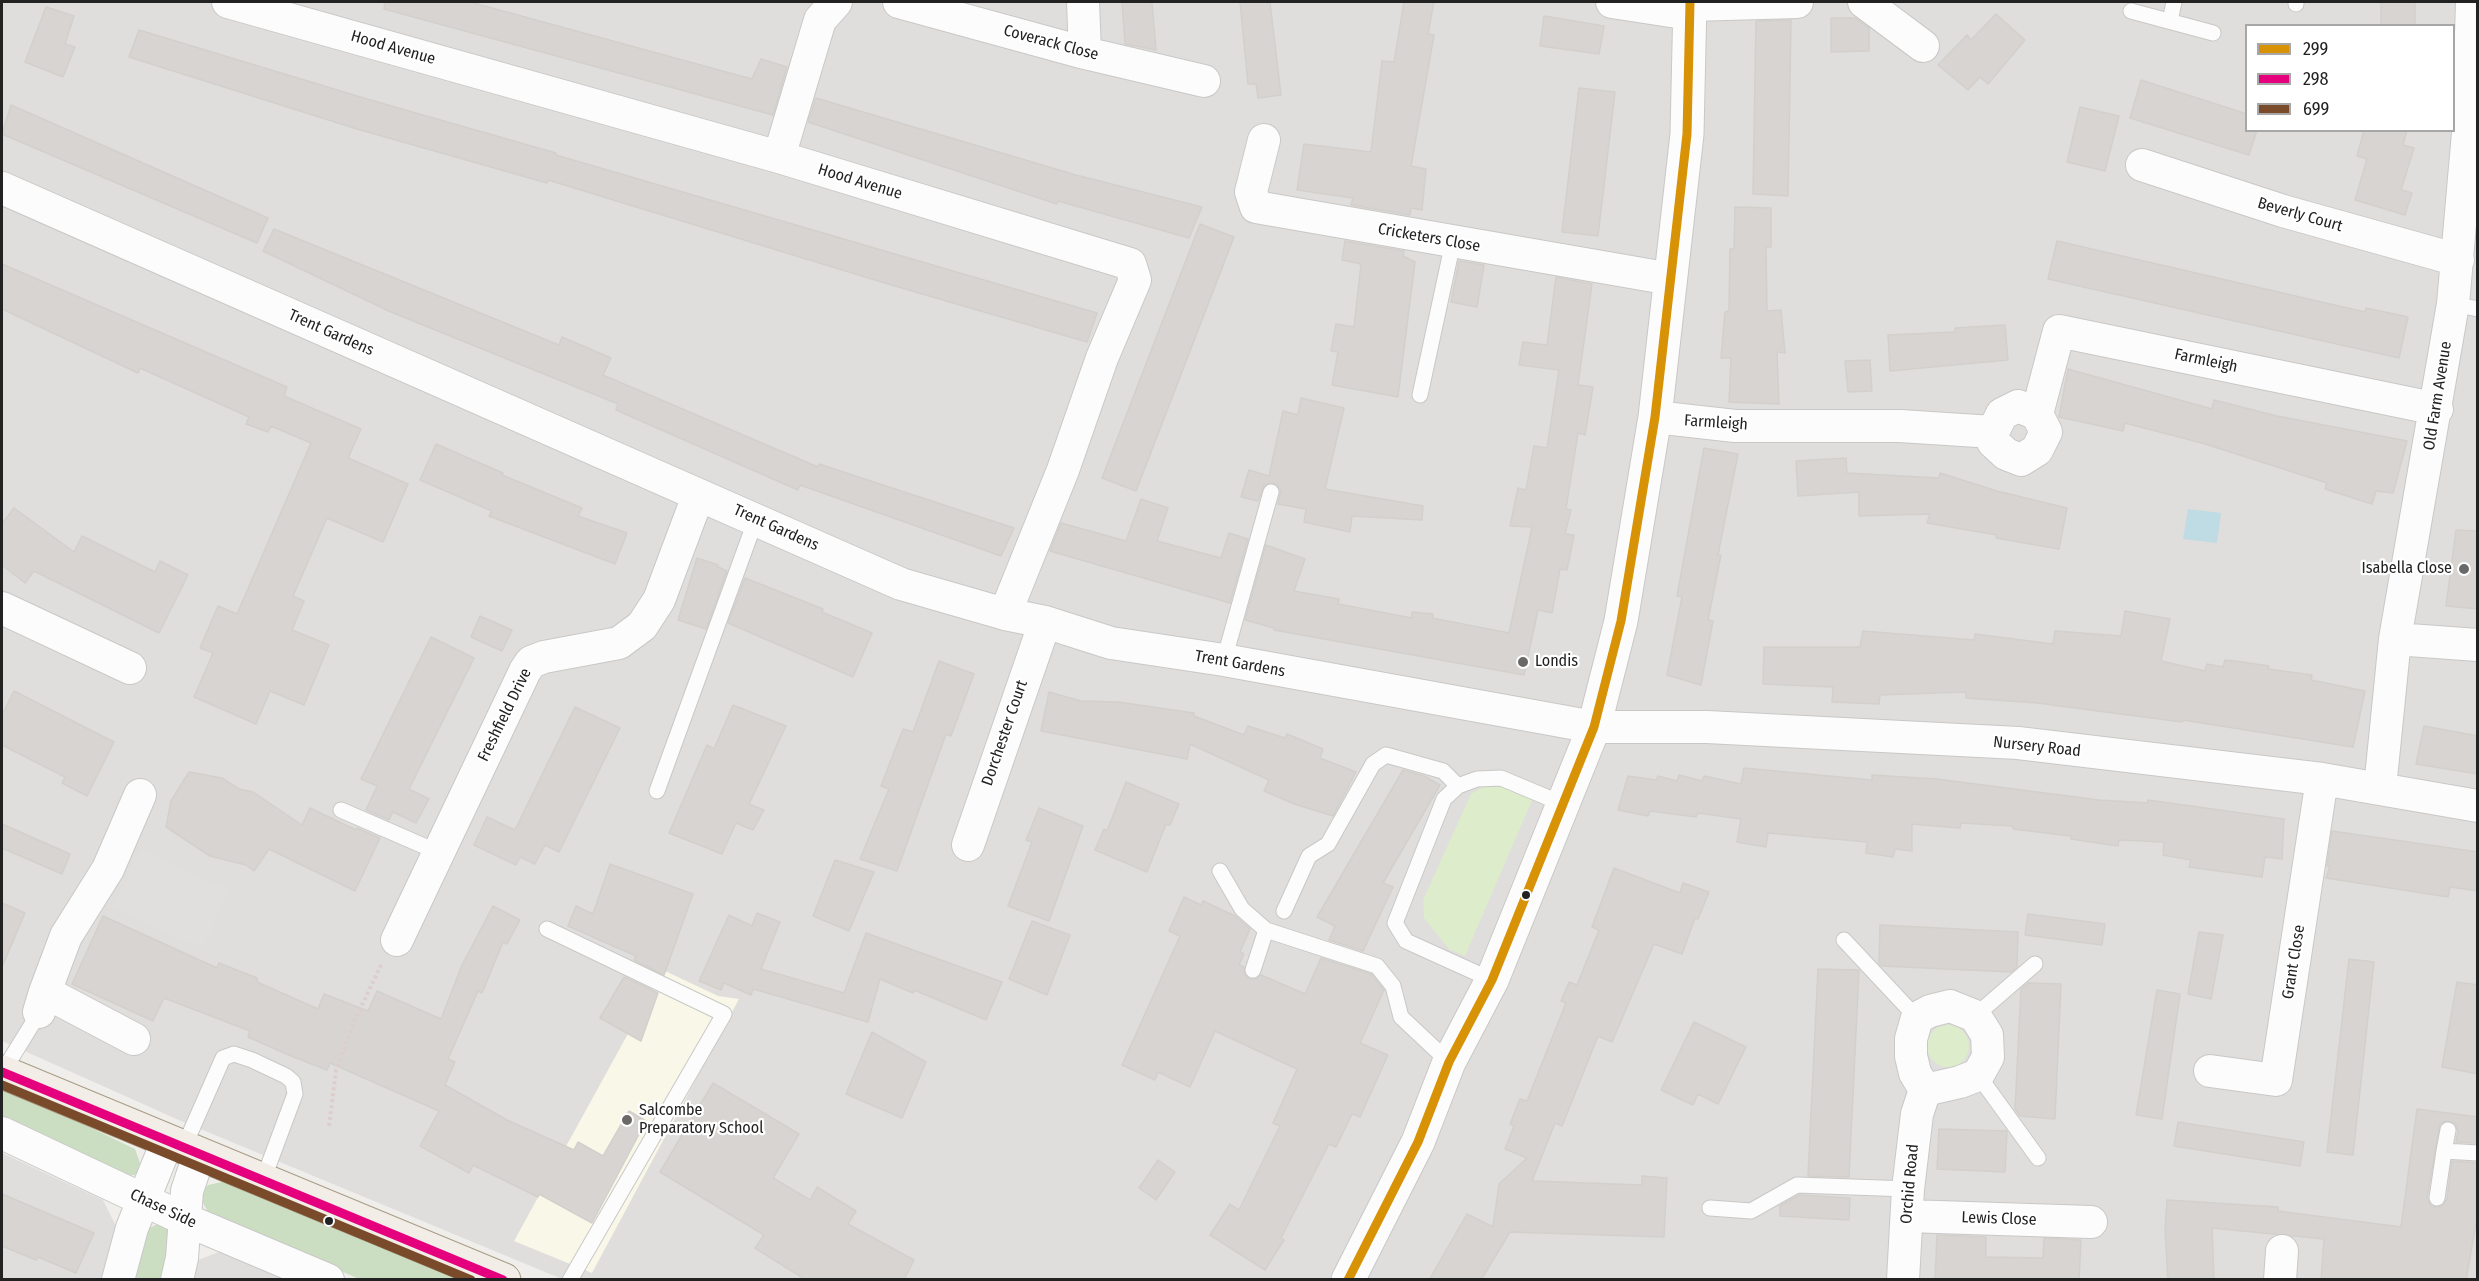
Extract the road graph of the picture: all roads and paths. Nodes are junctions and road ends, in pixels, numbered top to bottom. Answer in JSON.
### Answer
{"nodes":[{"id":1,"x":228,"y":2,"type":"edge"},
{"id":2,"x":836,"y":2,"type":"edge"},
{"id":3,"x":899,"y":2,"type":"edge"},
{"id":4,"x":1083,"y":2,"type":"edge"},
{"id":5,"x":1612,"y":2,"type":"edge"},
{"id":6,"x":1797,"y":2,"type":"edge"},
{"id":7,"x":1864,"y":2,"type":"edge"},
{"id":8,"x":2174,"y":2,"type":"edge"},
{"id":9,"x":2472,"y":2,"type":"edge"},
{"id":10,"x":1690,"y":7,"type":"edge"},
{"id":11,"x":2131,"y":11,"type":"dead end"},
{"id":12,"x":2170,"y":21,"type":"junction"},
{"id":13,"x":2213,"y":33,"type":"dead end"},
{"id":14,"x":1923,"y":46,"type":"dead end"},
{"id":15,"x":1085,"y":53,"type":"junction"},
{"id":16,"x":1204,"y":81,"type":"dead end"},
{"id":17,"x":1264,"y":140,"type":"dead end"},
{"id":18,"x":779,"y":157,"type":"junction"},
{"id":19,"x":2142,"y":165,"type":"dead end"},
{"id":20,"x":2,"y":188,"type":"edge"},
{"id":21,"x":1453,"y":242,"type":"junction"},
{"id":22,"x":2458,"y":260,"type":"junction"},
{"id":23,"x":1671,"y":279,"type":"junction"},
{"id":24,"x":2465,"y":306,"type":"edge"},
{"id":25,"x":1420,"y":395,"type":"dead end"},
{"id":26,"x":2437,"y":409,"type":"junction"},
{"id":27,"x":2037,"y":414,"type":"junction"},
{"id":28,"x":1655,"y":417,"type":"junction"},
{"id":29,"x":1993,"y":432,"type":"junction"},
{"id":30,"x":1271,"y":492,"type":"dead end"},
{"id":31,"x":698,"y":495,"type":"junction"},
{"id":32,"x":756,"y":519,"type":"junction"},
{"id":33,"x":2,"y":608,"type":"edge"},
{"id":34,"x":1005,"y":614,"type":"junction"},
{"id":35,"x":1045,"y":622,"type":"junction"},
{"id":36,"x":2395,"y":639,"type":"junction"},
{"id":37,"x":2478,"y":645,"type":"edge"},
{"id":38,"x":1224,"y":660,"type":"junction"},
{"id":39,"x":130,"y":668,"type":"dead end"},
{"id":40,"x":1594,"y":727,"type":"junction"},
{"id":41,"x":2322,"y":779,"type":"junction"},
{"id":42,"x":1458,"y":786,"type":"junction"},
{"id":43,"x":2380,"y":788,"type":"junction"},
{"id":44,"x":657,"y":791,"type":"dead end"},
{"id":45,"x":140,"y":795,"type":"dead end"},
{"id":46,"x":1563,"y":804,"type":"junction"},
{"id":47,"x":2478,"y":806,"type":"edge"},
{"id":48,"x":341,"y":810,"type":"dead end"},
{"id":49,"x":968,"y":845,"type":"dead end"},
{"id":50,"x":440,"y":853,"type":"junction"},
{"id":51,"x":1220,"y":871,"type":"dead end"},
{"id":52,"x":1284,"y":912,"type":"dead end"},
{"id":53,"x":547,"y":929,"type":"dead end"},
{"id":54,"x":1266,"y":930,"type":"junction"},
{"id":55,"x":398,"y":940,"type":"joint"},
{"id":56,"x":1844,"y":940,"type":"dead end"},
{"id":57,"x":2036,"y":964,"type":"dead end"},
{"id":58,"x":1253,"y":970,"type":"dead end"},
{"id":59,"x":1492,"y":980,"type":"junction"},
{"id":60,"x":42,"y":1002,"type":"junction"},
{"id":61,"x":1975,"y":1016,"type":"junction"},
{"id":62,"x":1917,"y":1018,"type":"junction"},
{"id":63,"x":134,"y":1039,"type":"dead end"},
{"id":64,"x":1449,"y":1062,"type":"junction"},
{"id":65,"x":2,"y":1071,"type":"edge"},
{"id":66,"x":2210,"y":1071,"type":"dead end"},
{"id":67,"x":1978,"y":1075,"type":"junction"},
{"id":68,"x":1925,"y":1090,"type":"junction"},
{"id":69,"x":329,"y":1126,"type":"dead end"},
{"id":70,"x":2448,"y":1130,"type":"dead end"},
{"id":71,"x":2,"y":1133,"type":"edge"},
{"id":72,"x":183,"y":1149,"type":"junction"},
{"id":73,"x":2444,"y":1151,"type":"junction"},
{"id":74,"x":2478,"y":1153,"type":"edge"},
{"id":75,"x":2037,"y":1158,"type":"dead end"},
{"id":76,"x":263,"y":1180,"type":"junction"},
{"id":77,"x":2437,"y":1198,"type":"dead end"},
{"id":78,"x":143,"y":1200,"type":"junction"},
{"id":79,"x":1907,"y":1202,"type":"junction"},
{"id":80,"x":1710,"y":1208,"type":"dead end"},
{"id":81,"x":186,"y":1220,"type":"junction"},
{"id":82,"x":2091,"y":1222,"type":"dead end"},
{"id":83,"x":118,"y":1280,"type":"edge"},
{"id":84,"x":177,"y":1280,"type":"edge"},
{"id":85,"x":328,"y":1280,"type":"edge"},
{"id":86,"x":504,"y":1280,"type":"edge"},
{"id":87,"x":570,"y":1280,"type":"edge"},
{"id":88,"x":1348,"y":1280,"type":"edge"},
{"id":89,"x":1903,"y":1280,"type":"edge"}],
"edges":[{"from":1,"to":18,"type":"street","name":"Hood Avenue"},
{"from":2,"to":18,"type":"street"},
{"from":3,"to":15,"type":"street","name":"Coverack Close"},
{"from":4,"to":15,"type":"street"},
{"from":5,"to":10,"type":"street"},
{"from":6,"to":10,"type":"street"},
{"from":7,"to":14,"type":"street"},
{"from":8,"to":12,"type":"lane"},
{"from":9,"to":22,"type":"street","name":"Old Farm Avenue"},
{"from":10,"to":23,"type":"street"},
{"from":11,"to":12,"type":"lane"},
{"from":12,"to":13,"type":"lane"},
{"from":15,"to":16,"type":"street","name":"Coverack Close"},
{"from":17,"to":21,"type":"street","name":"Cricketers Close"},
{"from":18,"to":34,"type":"street","name":"Hood Avenue"},
{"from":19,"to":22,"type":"street","name":"Beverly Court"},
{"from":20,"to":31,"type":"street","name":"Trent Gardens"},
{"from":21,"to":23,"type":"street","name":"Cricketers Close"},
{"from":21,"to":25,"type":"lane"},
{"from":22,"to":24,"type":"street","name":"Old Farm Avenue"},
{"from":23,"to":28,"type":"street"},
{"from":24,"to":26,"type":"street","name":"Old Farm Avenue"},
{"from":26,"to":27,"type":"street","name":"Farmleigh"},
{"from":26,"to":36,"type":"street","name":"Old Farm Avenue"},
{"from":27,"to":29,"type":"street"},
{"from":27,"to":29,"type":"street","name":"Farmleigh"},
{"from":28,"to":29,"type":"street","name":"Farmleigh"},
{"from":28,"to":40,"type":"street"},
{"from":30,"to":38,"type":"lane"},
{"from":31,"to":32,"type":"street","name":"Trent Gardens"},
{"from":31,"to":50,"type":"street","name":"Freshfield Drive"},
{"from":32,"to":34,"type":"street","name":"Trent Gardens"},
{"from":32,"to":44,"type":"lane"},
{"from":33,"to":39,"type":"street"},
{"from":34,"to":35,"type":"street","name":"Trent Gardens"},
{"from":35,"to":38,"type":"street","name":"Trent Gardens"},
{"from":35,"to":49,"type":"street","name":"Dorchester Court"},
{"from":36,"to":37,"type":"street"},
{"from":36,"to":43,"type":"street","name":"Old Farm Avenue"},
{"from":38,"to":40,"type":"street","name":"Trent Gardens"},
{"from":40,"to":41,"type":"street","name":"Nursery Road"},
{"from":40,"to":46,"type":"street"},
{"from":41,"to":43,"type":"street","name":"Nursery Road"},
{"from":41,"to":66,"type":"street","name":"Grant Close"},
{"from":42,"to":46,"type":"lane"},
{"from":42,"to":52,"type":"lane"},
{"from":42,"to":59,"type":"lane"},
{"from":43,"to":47,"type":"street","name":"Nursery Road"},
{"from":45,"to":60,"type":"street"},
{"from":46,"to":59,"type":"street"},
{"from":48,"to":50,"type":"lane"},
{"from":50,"to":55,"type":"street","name":"Freshfield Drive"},
{"from":51,"to":54,"type":"lane"},
{"from":53,"to":87,"type":"lane"},
{"from":54,"to":58,"type":"lane"},
{"from":54,"to":64,"type":"lane"},
{"from":55,"to":69,"type":"path"},
{"from":56,"to":62,"type":"lane"},
{"from":57,"to":61,"type":"lane"},
{"from":59,"to":64,"type":"street"},
{"from":60,"to":63,"type":"street"},
{"from":60,"to":65,"type":"lane"},
{"from":61,"to":62,"type":"street"},
{"from":61,"to":67,"type":"street"},
{"from":62,"to":68,"type":"street"},
{"from":64,"to":88,"type":"street"},
{"from":65,"to":72,"type":"main road"},
{"from":67,"to":68,"type":"street"},
{"from":67,"to":75,"type":"lane"},
{"from":68,"to":79,"type":"street","name":"Orchid Road"},
{"from":70,"to":73,"type":"lane"},
{"from":71,"to":78,"type":"street","name":"Chase Side"},
{"from":72,"to":76,"type":"main road"},
{"from":72,"to":76,"type":"lane"},
{"from":72,"to":78,"type":"street"},
{"from":72,"to":81,"type":"street"},
{"from":73,"to":74,"type":"lane"},
{"from":73,"to":77,"type":"lane"},
{"from":76,"to":86,"type":"main road"},
{"from":78,"to":81,"type":"street","name":"Chase Side"},
{"from":78,"to":83,"type":"street"},
{"from":79,"to":80,"type":"lane"},
{"from":79,"to":82,"type":"street","name":"Lewis Close"},
{"from":79,"to":89,"type":"street","name":"Orchid Road"},
{"from":81,"to":84,"type":"street"},
{"from":81,"to":85,"type":"street","name":"Chase Side"}]}
